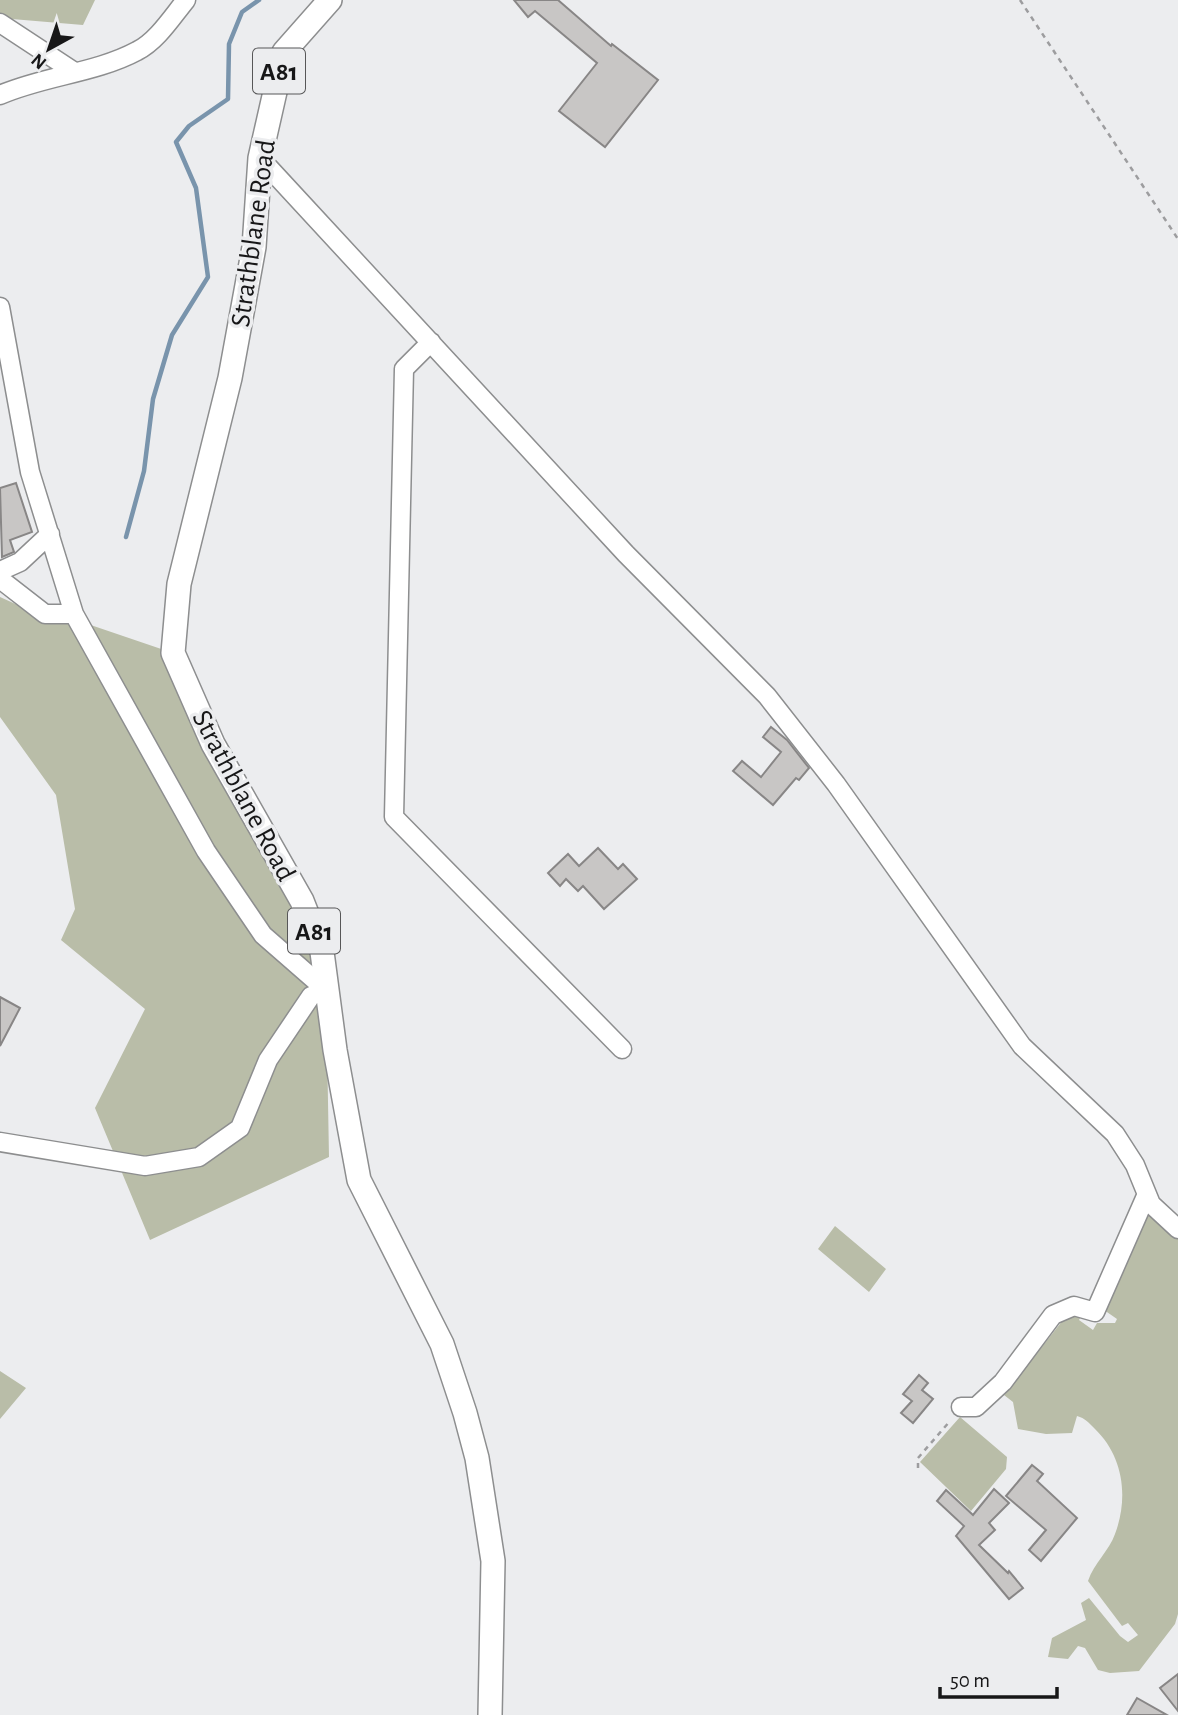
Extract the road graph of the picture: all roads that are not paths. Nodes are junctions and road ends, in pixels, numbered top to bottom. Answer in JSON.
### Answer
{"nodes":[{"id":1,"x":186,"y":0,"type":"edge"},
{"id":2,"x":330,"y":0,"type":"edge"},
{"id":3,"x":0,"y":23,"type":"edge"},
{"id":4,"x":74,"y":71,"type":"junction"},
{"id":5,"x":0,"y":95,"type":"edge"},
{"id":6,"x":260,"y":158,"type":"junction"},
{"id":7,"x":0,"y":307,"type":"edge"},
{"id":8,"x":431,"y":342,"type":"junction"},
{"id":9,"x":50,"y":534,"type":"junction"},
{"id":10,"x":0,"y":571,"type":"edge"},
{"id":11,"x":0,"y":579,"type":"edge"},
{"id":12,"x":74,"y":614,"type":"junction"},
{"id":13,"x":622,"y":1049,"type":"dead end"},
{"id":14,"x":0,"y":1142,"type":"edge"},
{"id":15,"x":1146,"y":1196,"type":"junction"},
{"id":16,"x":1178,"y":1229,"type":"edge"},
{"id":17,"x":961,"y":1407,"type":"road end"},
{"id":18,"x":490,"y":1715,"type":"edge"}],
"edges":[{"from":1,"to":4,"type":"street"},
{"from":2,"to":6,"type":"main road","name":"Strathblane Road","number":"A81"},
{"from":3,"to":4,"type":"street"},
{"from":4,"to":5,"type":"street"},
{"from":6,"to":8,"type":"street"},
{"from":6,"to":18,"type":"main road","name":"Strathblane Road","number":"A81"},
{"from":7,"to":9,"type":"street"},
{"from":8,"to":13,"type":"street"},
{"from":8,"to":15,"type":"street"},
{"from":9,"to":10,"type":"street"},
{"from":9,"to":12,"type":"street"},
{"from":11,"to":12,"type":"street"},
{"from":12,"to":14,"type":"street"},
{"from":15,"to":16,"type":"street"},
{"from":15,"to":17,"type":"street"}]}
